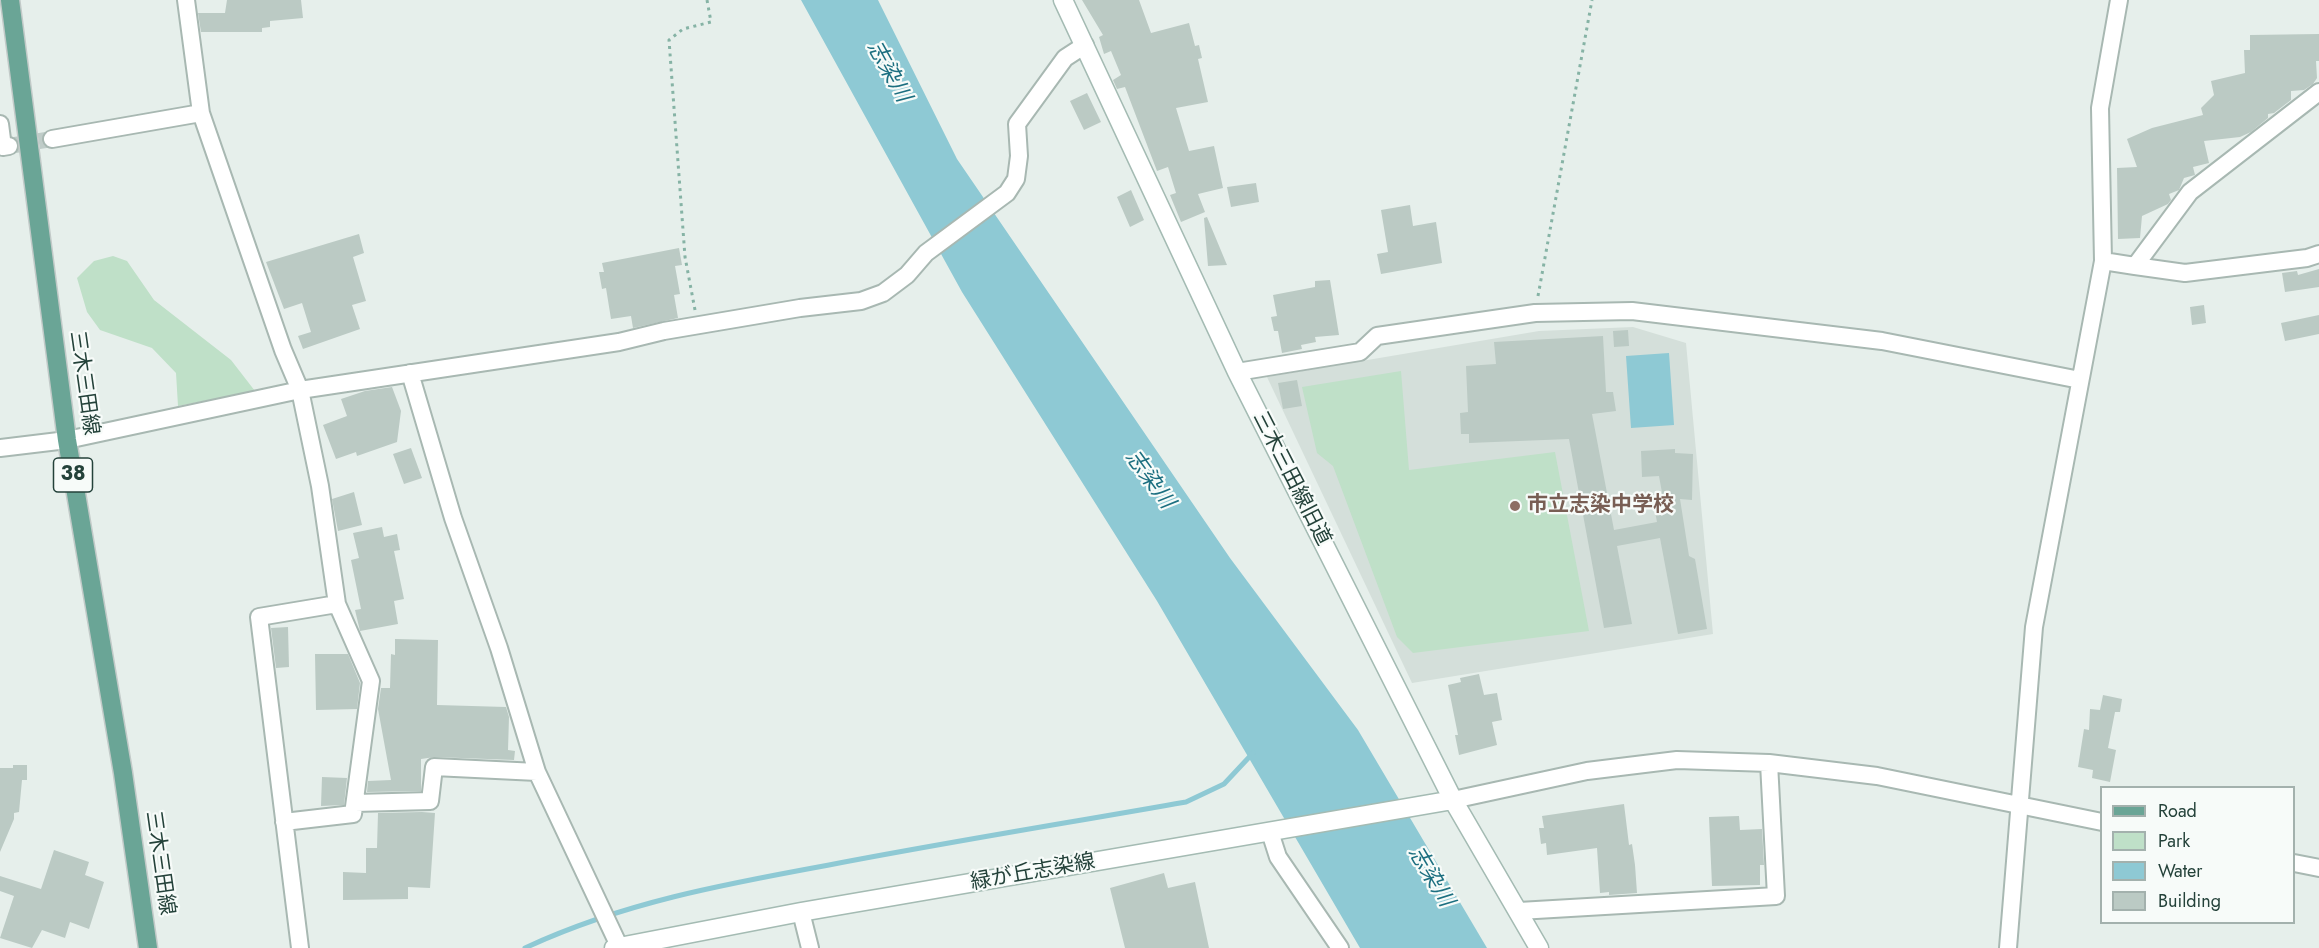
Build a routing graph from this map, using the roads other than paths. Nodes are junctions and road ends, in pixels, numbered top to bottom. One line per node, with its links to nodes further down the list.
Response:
1 (10, 0): 18 (main road, 三木三田線 / 38)
2 (186, 0): 7 (street)
3 (1063, 0): 5 (street, 三木三田線旧道)
4 (2119, 0): 12 (street)
5 (1085, 45): 14 (street, 三木三田線旧道); 15 (street)
6 (2319, 92): 13 (street)
7 (201, 113): 9 (street); 17 (street)
8 (0, 124): 10 (street)
9 (52, 139)
10 (9, 146)
11 (2319, 254): 13 (street)
12 (2103, 261): 13 (street); 16 (street)
13 (2135, 266)
14 (1237, 372): 16 (street); 23 (street, 三木三田線旧道)
15 (410, 373): 17 (street); 22 (street)
16 (2080, 380): 25 (street)
17 (300, 390): 18 (street); 20 (street)
18 (67, 440): 19 (street); 34 (main road, 三木三田線 / 38)
19 (0, 448)
20 (337, 604): 24 (street); 26 (street)
21 (1769, 763): 23 (street); 25 (street); 31 (street)
22 (537, 772): 24 (street); 33 (street)
23 (1453, 800): 28 (street, 緑が丘志染線); 31 (street, 三木三田線旧道)
24 (355, 803): 26 (street)
25 (2020, 805): 27 (street); 39 (street)
26 (284, 822): 35 (street)
27 (2100, 822)
28 (1270, 832): 32 (street, 緑が丘志染線); 37 (street)
29 (2295, 863): 30 (street)
30 (2319, 868)
31 (1519, 911): 38 (street, 三木三田線旧道)
32 (801, 912): 33 (street, 緑が丘志染線); 36 (street)
33 (618, 947)
34 (148, 948)
35 (300, 948)
36 (810, 948)
37 (1340, 948)
38 (1539, 948)
39 (2008, 948)

